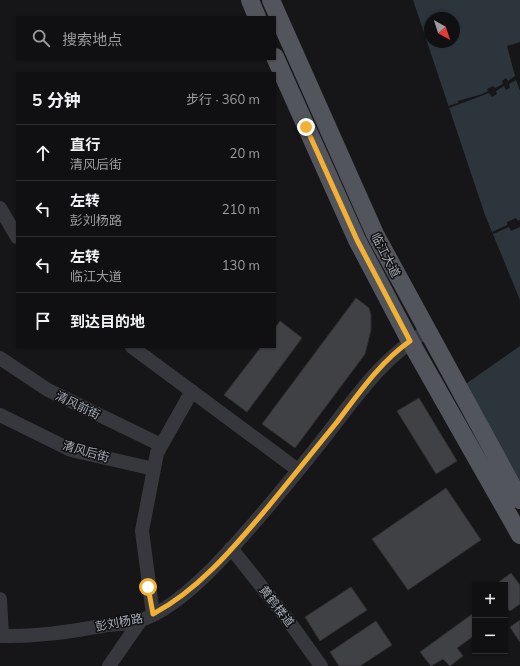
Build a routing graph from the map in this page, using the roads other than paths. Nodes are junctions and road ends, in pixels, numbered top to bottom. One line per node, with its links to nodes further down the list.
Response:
1 (250, 0): 3 (main road)
2 (271, 0): 7 (main road, 临江大道)
3 (257, 16)
4 (276, 59): 8 (main road, 临江大道)
5 (0, 208): 6 (street)
6 (16, 235)
7 (427, 331): 8 (street, 彭刘杨路); 16 (main road, 临江大道)
8 (410, 341): 15 (street, 彭刘杨路); 17 (main road, 临江大道)
9 (133, 348): 11 (street)
10 (0, 358): 13 (street, 清风前街)
11 (192, 391): 13 (street); 15 (street)
12 (0, 415): 14 (street, 清风后街)
13 (161, 446): 14 (street)
14 (154, 469): 20 (street)
15 (298, 470): 18 (street, 彭刘杨路)
16 (520, 500)
17 (520, 535)
18 (231, 548): 20 (street, 彭刘杨路); 23 (street, 黄鹤楼道)
19 (0, 598): 21 (street)
20 (147, 617): 21 (street, 彭刘杨路); 22 (street)
21 (1, 636)
22 (113, 664)
23 (321, 666)

